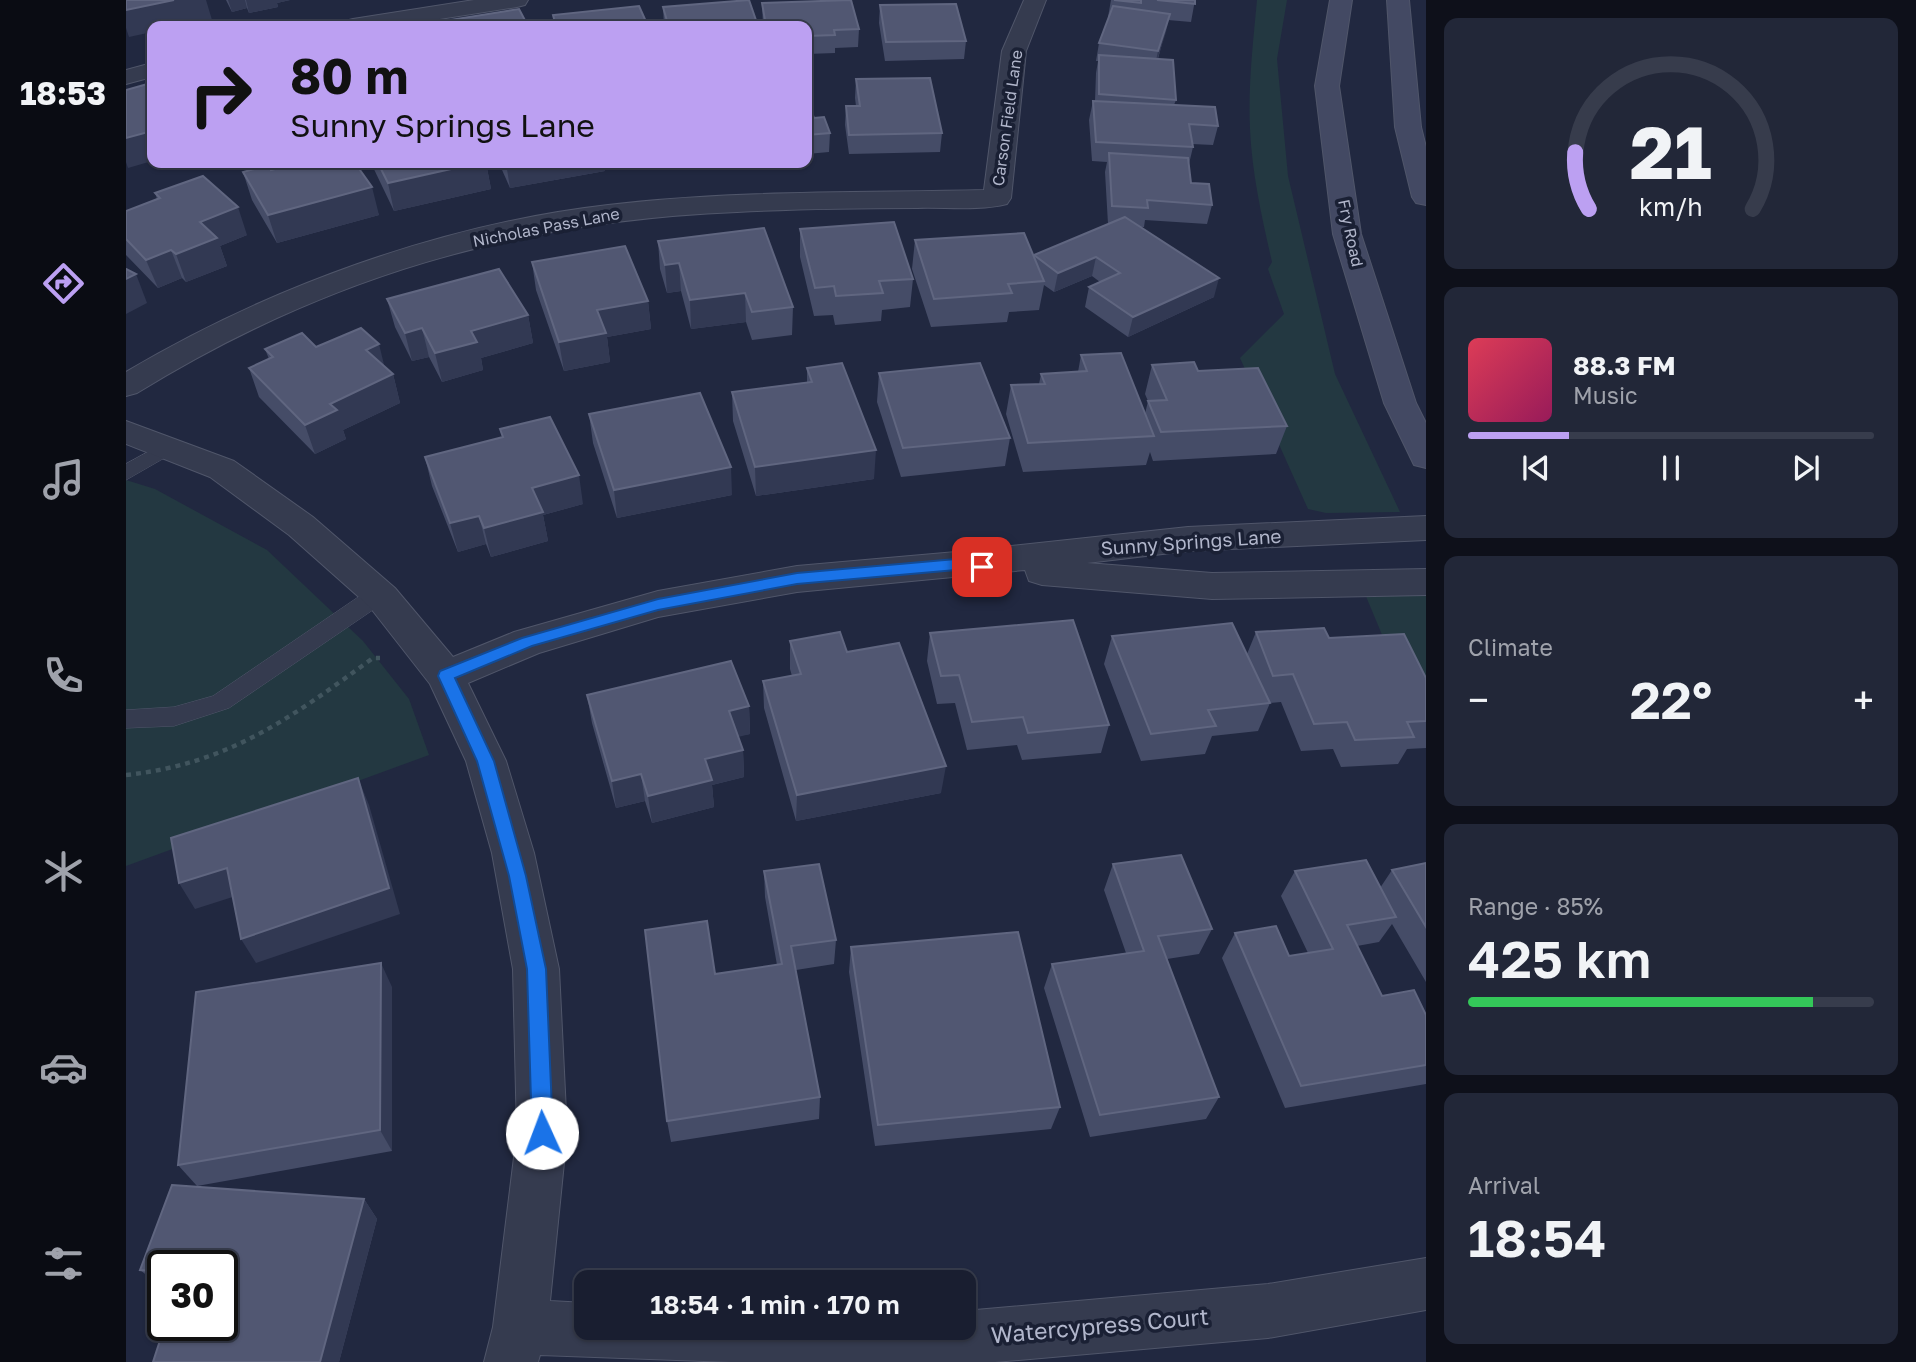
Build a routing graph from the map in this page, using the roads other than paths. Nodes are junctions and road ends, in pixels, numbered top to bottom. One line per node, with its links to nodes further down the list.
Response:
1 (517, 0): 5 (street)
2 (1035, 0): 9 (street, Carson Field Lane)
3 (1340, 0): 13 (main road, Fry Road)
4 (1398, 0): 8 (main road)
5 (385, 21)
6 (147, 71): 7 (street)
7 (126, 77)
8 (1426, 197)
9 (996, 198): 10 (street, Nicholas Pass Lane)
10 (126, 386)
11 (126, 432): 12 (street)
12 (166, 447): 14 (lane); 18 (street)
13 (1426, 457)
14 (126, 473)
15 (1426, 528): 16 (street, Sunny Springs Lane)
16 (956, 565): 17 (street, Sunny Springs Lane); 19 (street, Sunny Springs Lane)
17 (1426, 582)
18 (378, 595): 19 (street); 20 (lane)
19 (446, 676): 22 (street)
20 (126, 719)
21 (1426, 1284): 22 (street, Watercypress Court)
22 (516, 1345)

